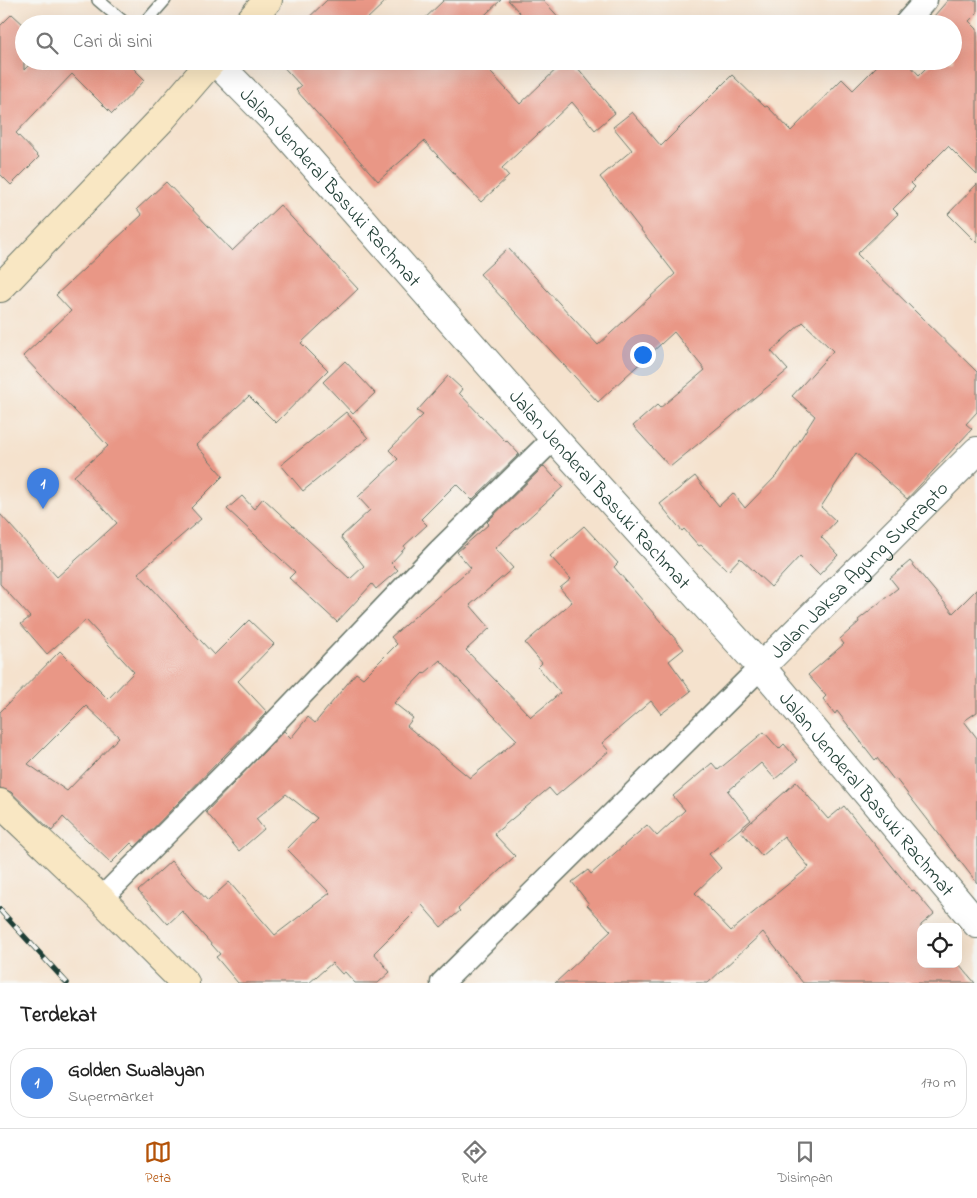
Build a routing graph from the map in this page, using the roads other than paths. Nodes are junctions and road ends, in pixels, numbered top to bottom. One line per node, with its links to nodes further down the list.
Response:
1 (98, 0): 5 (lane)
2 (165, 0): 6 (lane)
3 (268, 0): 7 (main road)
4 (926, 0): 8 (street)
5 (116, 15)
6 (152, 15)
7 (255, 15)
8 (913, 15)
9 (206, 70): 11 (main road)
10 (223, 70): 12 (street, Jalan Jenderal Basuki Rachmat)
11 (0, 288)
12 (554, 438): 14 (street, Jalan Jenderal Basuki Rachmat); 16 (street)
13 (977, 451): 14 (street, Jalan Jaksa Agung Suprapto)
14 (761, 667): 17 (street, Jalan Jenderal Basuki Rachmat); 19 (street)
15 (0, 803): 16 (main road)
16 (101, 899): 18 (main road)
17 (977, 924)
18 (185, 983)
19 (442, 983)

